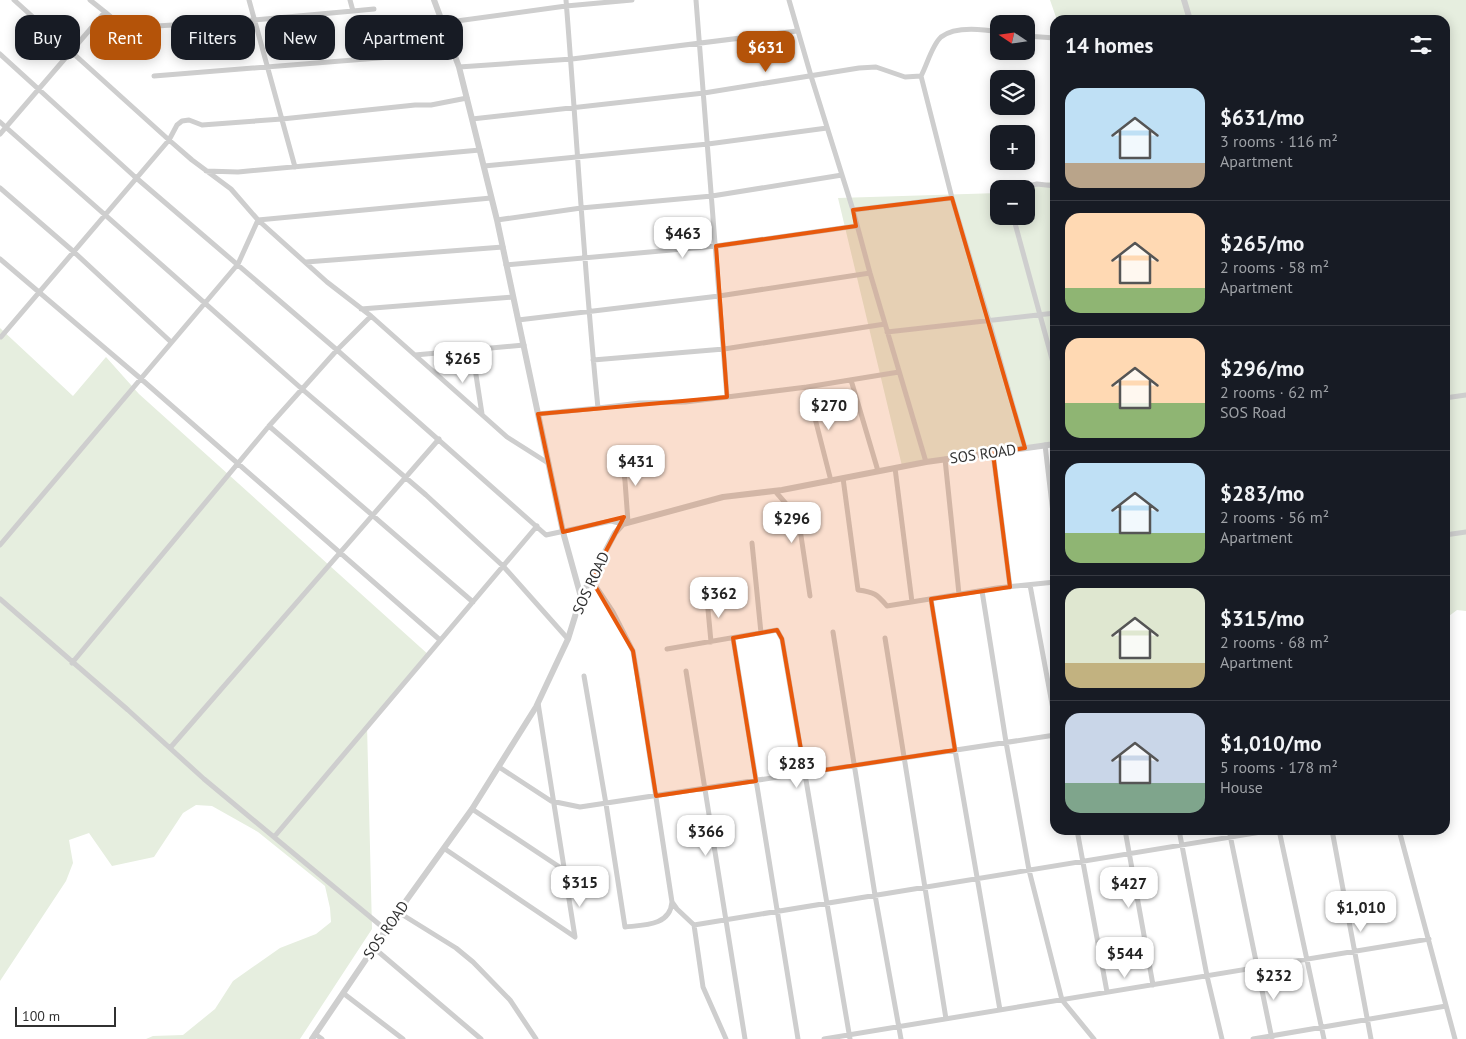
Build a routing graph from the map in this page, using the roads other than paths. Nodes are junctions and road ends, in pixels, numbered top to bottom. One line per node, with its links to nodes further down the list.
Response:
1 (14, 0): 15 (street)
2 (90, 0): 14 (street)
3 (249, 0): 16 (street)
4 (350, 0): 13 (street)
5 (434, 0): 17 (street)
6 (566, 0): 11 (street)
7 (632, 0): 11 (street)
8 (696, 0): 28 (street)
9 (789, 0): 24 (street)
10 (1184, 0): 18 (street)
11 (566, 6): 20 (street); 31 (street)
12 (374, 8): 13 (street)
13 (353, 11): 19 (street)
14 (105, 12): 22 (street); 27 (street)
15 (31, 15)
16 (253, 15)
17 (439, 15)
18 (1188, 15)
19 (255, 20)
20 (463, 20)
21 (255, 24): 35 (street)
22 (171, 25)
23 (990, 30): 39 (street)
24 (798, 31): 28 (street); 38 (street)
25 (1035, 37): 26 (street)
26 (1050, 38)
27 (80, 41)
28 (700, 44): 31 (street); 41 (street)
29 (0, 54): 40 (street)
30 (80, 59): 50 (street)
31 (572, 59): 36 (street); 43 (street)
32 (63, 60): 40 (street)
33 (354, 60): 35 (street)
34 (456, 60): 36 (street)
35 (267, 67): 37 (street); 44 (street)
36 (459, 67): 42 (street)
37 (154, 76)
38 (811, 76): 39 (street); 41 (street); 48 (street)
39 (921, 76): 64 (street)
40 (39, 88): 47 (street); 58 (street)
41 (704, 94): 43 (street); 51 (street)
42 (467, 98): 44 (street); 45 (street)
43 (573, 108): 45 (street); 53 (street)
44 (282, 119): 50 (street); 55 (street)
45 (472, 119): 52 (street)
46 (0, 122): 47 (street)
47 (6, 127): 49 (street); 67 (street)
48 (827, 128): 51 (street); 57 (street)
49 (0, 134)
50 (169, 140): 56 (street); 58 (street)
51 (708, 144): 53 (street); 62 (street)
52 (480, 150): 54 (street); 55 (street)
53 (578, 158): 54 (street); 65 (street)
54 (484, 166): 63 (street)
55 (295, 167): 56 (street)
56 (206, 171): 68 (street)
57 (842, 175): 62 (street); 66 (street)
58 (136, 178): 67 (street); 78 (street)
59 (1035, 184): 60 (street)
60 (1050, 186)
61 (0, 188): 74 (street)
62 (712, 196): 65 (street); 72 (street)
63 (491, 198): 68 (street); 69 (street)
64 (952, 198): 66 (street); 91 (street)
65 (581, 208): 69 (street); 75 (street)
66 (853, 210): 71 (street)
67 (105, 215): 74 (street); 84 (street)
68 (258, 220): 77 (street); 78 (street)
69 (497, 220): 73 (street)
70 (1015, 225): 88 (street)
71 (856, 226): 72 (street); 80 (street)
72 (716, 246): 75 (street); 82 (street)
73 (502, 247): 77 (street); 79 (street)
74 (74, 252): 81 (street); 95 (street)
75 (584, 258): 79 (street); 86 (street)
76 (0, 259): 81 (street)
77 (306, 262): 85 (street)
78 (238, 264): 84 (street); 99 (street)
79 (506, 265): 83 (street)
80 (870, 273): 82 (street); 92 (street)
81 (39, 292): 94 (street); 104 (street)
82 (719, 296): 86 (street); 98 (street)
83 (513, 297): 85 (street); 90 (street)
84 (204, 303): 95 (street); 107 (street)
85 (361, 309): 89 (street)
86 (589, 312): 90 (street); 102 (street)
87 (1050, 314): 88 (street)
88 (1039, 315): 91 (street); 100 (street)
89 (371, 316): 99 (street); 101 (street)
90 (518, 320): 96 (street)
91 (990, 321): 93 (street); 118 (street)
92 (885, 324): 93 (street); 98 (street)
93 (887, 332): 103 (street)
94 (1, 337)
95 (171, 342): 104 (street)
96 (524, 345): 97 (street); 113 (street)
97 (472, 349): 101 (street); 112 (street)
98 (724, 349): 102 (street); 109 (street)
99 (337, 350): 107 (street); 115 (street)
100 (1050, 353)
101 (414, 354): 112 (street)
102 (593, 360): 111 (street)
103 (899, 372): 105 (street); 122 (street)
104 (140, 378): 124 (street); 139 (street)
105 (851, 380): 106 (street); 126 (street)
106 (807, 387): 109 (street); 129 (street)
107 (302, 389): 114 (street); 127 (street)
108 (1466, 395): 110 (street)
109 (727, 397): 111 (street)
110 (1450, 397)
111 (598, 408): 113 (street)
112 (482, 414): 123 (street)
113 (538, 414): 123 (street)
114 (269, 426): 124 (street); 132 (street)
115 (439, 439): 127 (street); 134 (street)
116 (1050, 444): 117 (street, SOS ROAD)
117 (1045, 445): 118 (street, SOS ROAD); 130 (street)
118 (1026, 448): 120 (street, SOS ROAD)
119 (626, 450): 133 (street)
120 (993, 453): 121 (street, SOS ROAD); 145 (street)
121 (945, 459): 122 (street, SOS ROAD); 147 (street)
122 (926, 462): 125 (street, SOS ROAD)
123 (548, 463): 135 (street)
124 (238, 464): 140 (street); 163 (street)
125 (895, 468): 126 (street, SOS ROAD); 154 (street)
126 (878, 471): 128 (street, SOS ROAD)
127 (406, 478): 132 (street); 141 (street)
128 (842, 478): 129 (street, SOS ROAD); 154 (street)
129 (831, 481): 131 (street, SOS ROAD)
130 (1050, 488)
131 (775, 491): 133 (street, SOS ROAD); 148 (street)
132 (373, 515): 140 (street); 153 (street)
133 (626, 523): 135 (street); 142 (street, SOS ROAD)
134 (537, 526): 135 (street); 141 (street)
135 (563, 532): 149 (street)
136 (1466, 532): 137 (street)
137 (1450, 534)
138 (752, 543): 156 (street)
139 (0, 545)
140 (340, 553): 160 (street); 170 (street)
141 (504, 566): 153 (street); 159 (street)
142 (591, 579): 149 (street, SOS ROAD); 177 (street)
143 (1050, 583): 144 (street)
144 (1030, 585): 145 (street); 166 (street)
145 (1010, 587): 146 (street)
146 (982, 591): 147 (street); 169 (street)
147 (959, 594): 152 (street)
148 (810, 596)
149 (581, 597): 159 (street, SOS ROAD)
150 (0, 599): 163 (street)
151 (707, 599): 161 (street)
152 (931, 599): 154 (street); 171 (street)
153 (473, 602): 160 (street)
154 (912, 602)
155 (833, 632): 172 (street)
156 (761, 633): 157 (street); 174 (street)
157 (733, 638): 161 (street); 175 (street)
158 (885, 638): 217 (street)
159 (568, 639): 167 (street, SOS ROAD)
160 (440, 640): 188 (street)
161 (711, 642): 162 (street)
162 (667, 650)
163 (72, 662): 170 (street)
164 (686, 671): 176 (street)
165 (584, 676): 179 (street)
166 (1050, 693)
167 (538, 703): 173 (street, SOS ROAD); 178 (street)
168 (1050, 735): 169 (street)
169 (1006, 742): 171 (street); 195 (street)
170 (170, 748): 188 (street)
171 (955, 750): 172 (street); 196 (street)
172 (855, 765): 174 (street); 197 (street)
173 (499, 768): 178 (street); 180 (street, SOS ROAD)
174 (804, 773): 175 (street); 199 (street)
175 (756, 781): 176 (street); 200 (street)
176 (705, 789): 177 (street); 202 (street)
177 (656, 796): 179 (street); 198 (street)
178 (554, 802): 179 (street); 194 (street)
179 (606, 804): 198 (street)
180 (472, 809): 191 (street, SOS ROAD); 194 (street)
181 (1078, 835): 193 (street)
182 (1127, 835): 192 (street)
183 (1179, 835): 190 (street)
184 (1243, 835): 189 (street)
185 (1281, 835): 208 (street)
186 (1333, 835): 207 (street)
187 (1400, 835): 205 (street)
188 (274, 837): 204 (street)
189 (1230, 837): 190 (street); 209 (street)
190 (1182, 845): 192 (street); 210 (street)
191 (444, 849): 194 (street); 201 (street, SOS ROAD)
192 (1130, 854): 193 (street); 211 (street)
193 (1083, 861): 195 (street); 212 (street)
194 (564, 870)
195 (1029, 870): 196 (street); 214 (street)
196 (977, 879): 197 (street); 216 (street)
197 (875, 895): 199 (street); 219 (street)
198 (672, 902): 203 (street)
199 (827, 903): 200 (street); 222 (street)
200 (777, 911): 202 (street); 230 (street)
201 (398, 912): 204 (street, SOS ROAD); 227 (street)
202 (726, 920): 203 (street); 229 (street)
203 (694, 925): 228 (street)
204 (386, 930): 206 (street, SOS ROAD)
205 (1429, 939): 207 (street); 215 (street)
206 (374, 948): 213 (street, SOS ROAD); 224 (street)
207 (1354, 951): 208 (street); 218 (street)
208 (1307, 959): 209 (street); 220 (street)
209 (1257, 967): 210 (street); 223 (street)
210 (1207, 976): 211 (street); 234 (street)
211 (1153, 985): 212 (street)
212 (1107, 992): 214 (street)
213 (343, 993): 221 (street, SOS ROAD); 226 (street)
214 (1062, 1000): 216 (street); 233 (street)
215 (1446, 1006): 218 (street); 238 (street)
216 (1000, 1010): 217 (street)
217 (946, 1019): 219 (street)
218 (1367, 1019): 220 (street); 237 (street)
219 (899, 1027): 222 (street); 232 (street)
220 (1322, 1027): 223 (street); 236 (street)
221 (313, 1036): 225 (street)
222 (849, 1037): 231 (street)
223 (1271, 1037): 235 (street)
224 (477, 1038)
225 (322, 1039)
226 (403, 1039)
227 (536, 1039)
228 (726, 1039)
229 (745, 1039)
230 (798, 1039)
231 (824, 1039)
232 (900, 1039)
233 (1094, 1039)
234 (1222, 1039)
235 (1253, 1039)
236 (1324, 1039)
237 (1371, 1039)
238 (1455, 1039)

